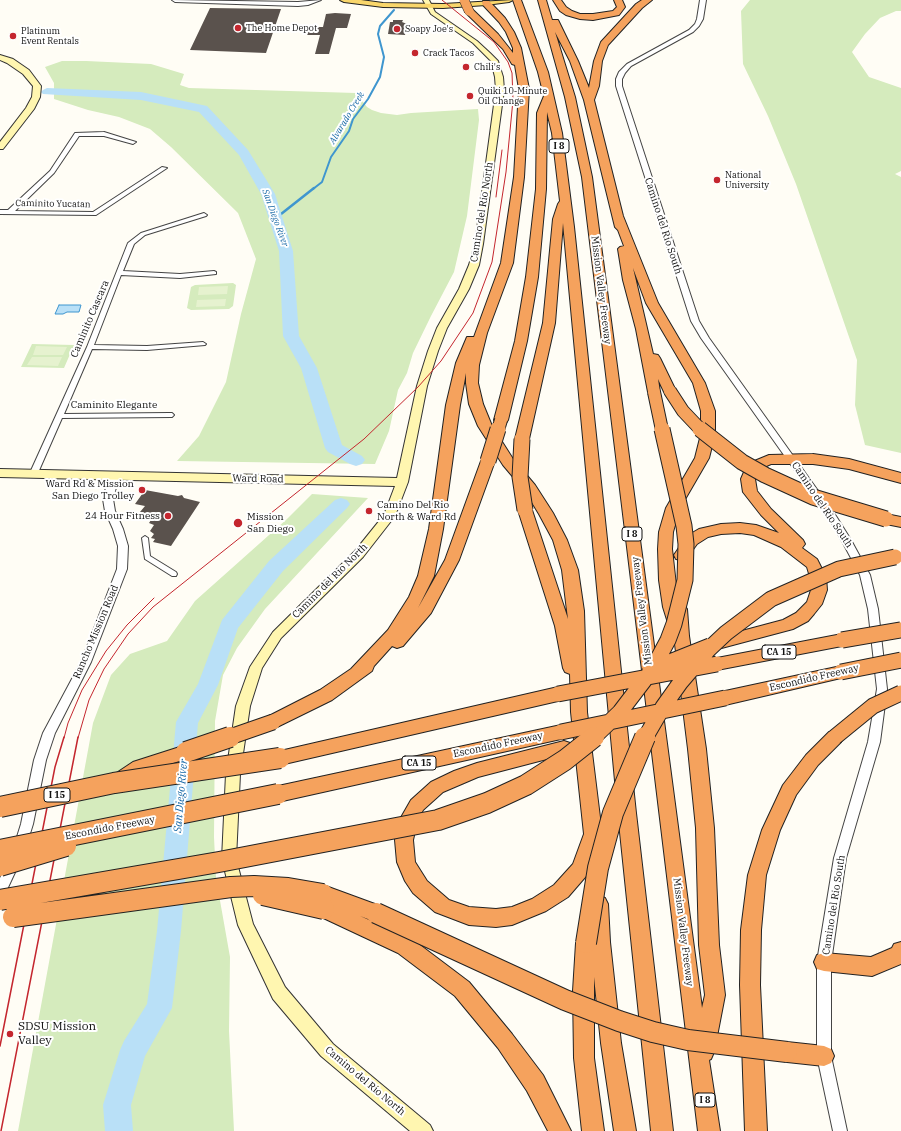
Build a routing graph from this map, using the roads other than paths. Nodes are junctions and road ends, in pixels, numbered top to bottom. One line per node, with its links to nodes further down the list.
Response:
1 (175, 0): 13 (street)
2 (310, 0): 13 (street)
3 (318, 0): 13 (street)
4 (344, 0): 14 (main road)
5 (378, 0): 14 (main road)
6 (461, 0): 14 (main road)
7 (464, 0): 19 (highway, bridge)
8 (509, 0): 17 (main road)
9 (618, 0): 12 (highway)
10 (648, 0): 16 (highway)
11 (703, 0): 38 (street, Camino del Rio South)
12 (550, 1): 21 (highway); 71 (highway, Mission Valley Freeway / I 8)
13 (251, 2)
14 (427, 2): 17 (main road); 43 (main road, Camino del Rio North)
15 (518, 3): 20 (highway, I 8)
16 (639, 3): 21 (highway)
17 (486, 4): 19 (highway)
18 (0, 57): 23 (main road)
19 (521, 72): 30 (highway)
20 (549, 95): 25 (highway, I 8); 53 (highway, bridge)
21 (589, 100): 29 (highway)
22 (134, 142): 27 (street)
23 (0, 147)
24 (164, 168): 27 (street, Caminito Yucatan)
25 (565, 198): 56 (highway, bridge); 76 (highway, I 8)
26 (0, 212): 27 (street, Caminito Yucatan)
27 (10, 212)
28 (204, 215): 31 (street, Caminito Cascara)
29 (619, 218): 35 (highway); 51 (highway)
30 (507, 254): 53 (highway); 56 (highway)
31 (120, 273): 32 (street); 34 (street, Caminito Cascara)
32 (214, 273)
33 (203, 344): 34 (street)
34 (90, 347): 37 (street, Caminito Cascara)
35 (662, 392): 44 (highway, bridge); 65 (highway, bridge)
36 (170, 415): 37 (street, Caminito Elegante)
37 (59, 416): 40 (street, Caminito Cascara)
38 (791, 459): 42 (highway); 47 (highway); 50 (street, Camino del Rio South)
39 (0, 473): 40 (main road)
40 (33, 474): 41 (main road)
41 (114, 476): 43 (main road, Ward Road); 64 (street, Rancho Mission Road)
42 (901, 478)
43 (402, 482): 72 (main road, Camino del Rio North)
44 (901, 522)
45 (145, 538): 48 (street)
46 (898, 557): 74 (highway, bridge)
47 (812, 563): 51 (highway); 54 (highway, bridge)
48 (174, 574)
49 (901, 630): 50 (highway, CA 15, bridge)
50 (876, 634): 54 (highway, CA 15, bridge); 69 (street, Camino del Rio South)
51 (681, 636): 71 (highway)
52 (901, 660): 57 (highway, Escondido Freeway, bridge)
53 (357, 673): 58 (highway, bridge)
54 (618, 683): 58 (highway, CA 15, bridge)
55 (901, 694): 78 (highway, bridge)
56 (580, 712): 61 (highway)
57 (562, 740): 60 (highway, Escondido Freeway / CA 15, bridge); 61 (highway)
58 (114, 783): 59 (highway, I 15, bridge)
59 (0, 807)
60 (146, 821): 62 (highway, Escondido Freeway / CA 15, bridge); 63 (highway, bridge)
61 (592, 836): 75 (highway)
62 (0, 850)
63 (0, 866)
64 (0, 892)
65 (0, 900)
66 (323, 901): 67 (highway, bridge); 70 (highway, bridge); 73 (highway)
67 (0, 919)
68 (901, 951): 69 (highway)
69 (824, 962): 70 (street, Camino del Rio South)
70 (824, 1056): 79 (street, Camino del Rio South)
71 (700, 1069): 77 (highway, Mission Valley Freeway / I 8)
72 (424, 1131)
73 (560, 1131)
74 (593, 1131)
75 (625, 1131)
76 (662, 1131)
77 (710, 1131)
78 (756, 1131)
79 (840, 1131)

